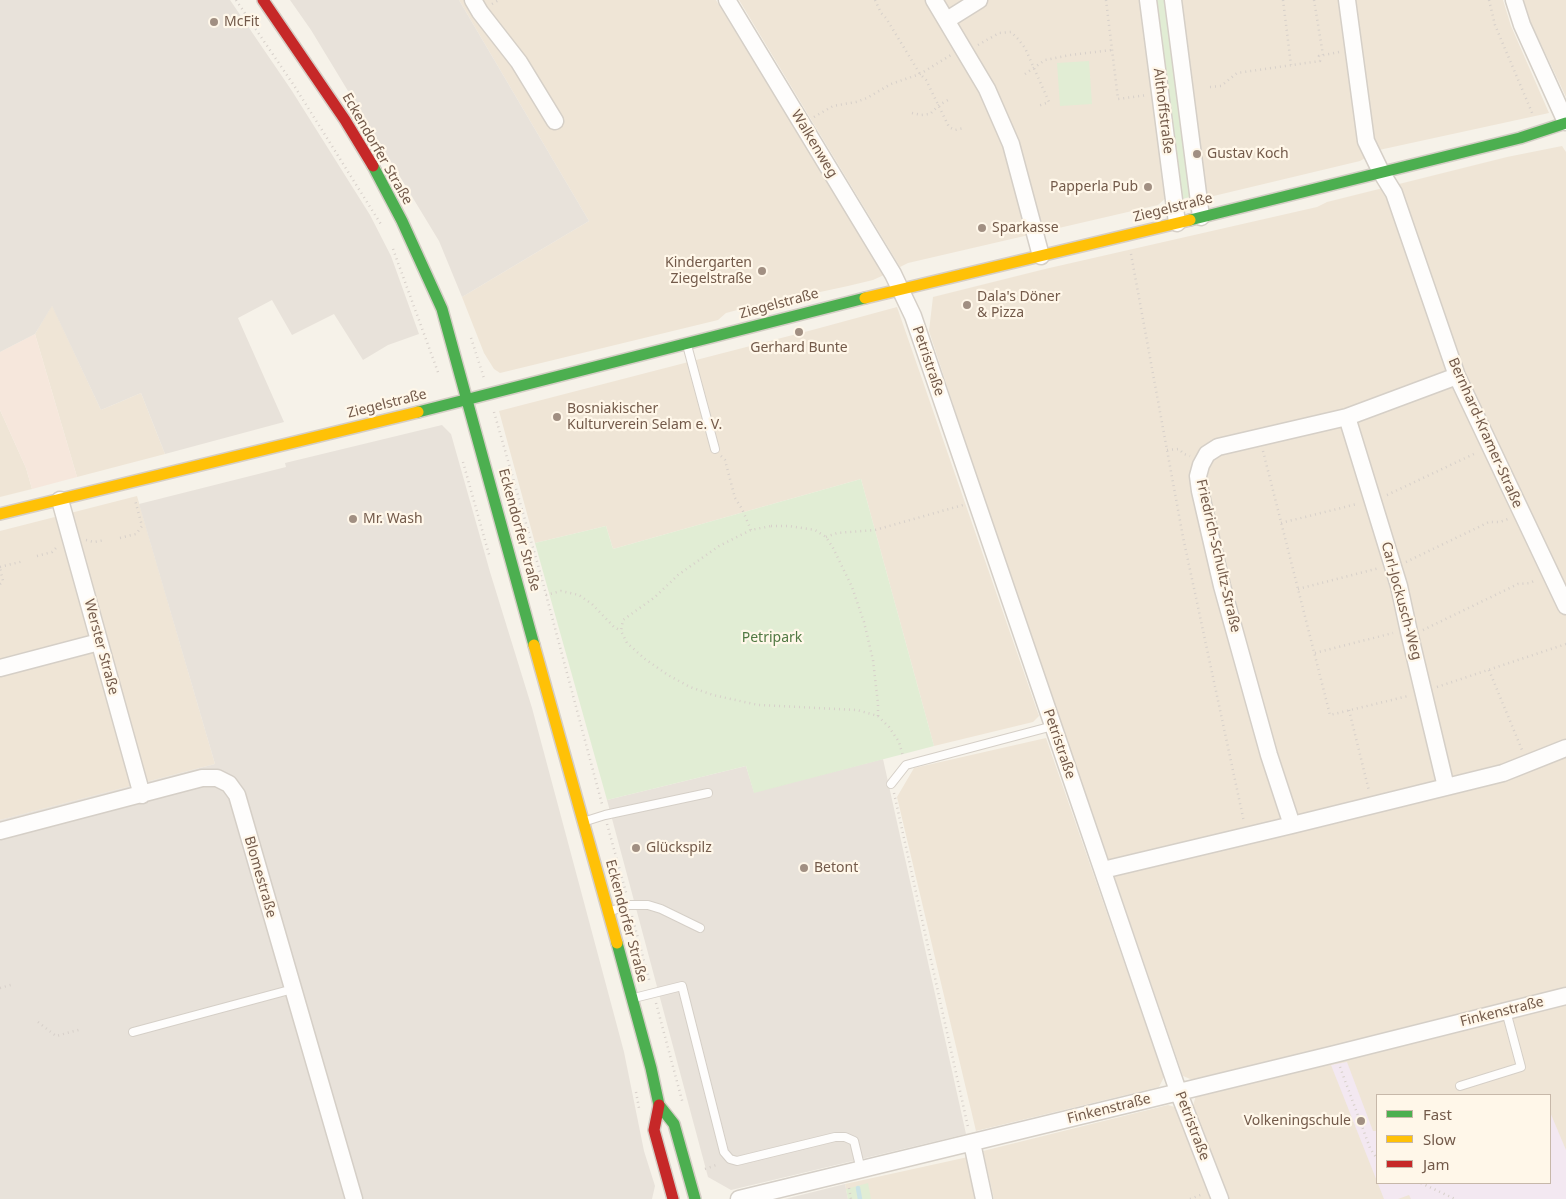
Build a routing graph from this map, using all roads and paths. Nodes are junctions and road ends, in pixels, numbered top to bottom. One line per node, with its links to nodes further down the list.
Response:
1 (236, 0): 39 (path)
2 (263, 0): 48 (street, Eckendorfer Straße)
3 (473, 0): 31 (street)
4 (726, 0): 33 (street, Walkenweg)
5 (874, 0): 23 (path)
6 (934, 0): 16 (street)
7 (979, 0): 16 (street)
8 (1106, 0): 18 (path)
9 (1148, 0): 26 (street, Althoffstraße)
10 (1172, 0): 37 (street, Althoffstraße)
11 (1283, 0): 21 (path)
12 (1314, 0): 20 (path)
13 (1347, 0): 19 (street, Bernhard-Kramer-Straße)
14 (1489, 0): 35 (path)
15 (1514, 0): 32 (street)
16 (946, 20): 17 (street)
17 (964, 50): 22 (path); 23 (path); 42 (street)
18 (1112, 50): 22 (path); 26 (path)
19 (1354, 50): 20 (path); 36 (street, Bernhard-Kramer-Straße)
20 (1323, 55): 21 (path)
21 (1291, 65): 25 (path)
22 (1034, 67): 24 (path); 29 (path)
23 (920, 74): 28 (path); 33 (path)
24 (1025, 74)
25 (1210, 87)
26 (1160, 93): 38 (street, Althoffstraße)
27 (950, 99): 28 (path)
28 (939, 105): 30 (path); 34 (path)
29 (1038, 106)
30 (912, 114)
31 (555, 121)
32 (1566, 122): 35 (street, Ziegelstraße)
33 (802, 124): 43 (street, Walkenweg)
34 (964, 128)
35 (1540, 132): 36 (street, Ziegelstraße)
36 (1382, 172): 37 (street, Ziegelstraße); 45 (street, Bernhard-Kramer-Straße)
37 (1200, 217): 38 (street, Ziegelstraße)
38 (1177, 223): 40 (street, Ziegelstraße)
39 (382, 226)
40 (1128, 235): 42 (street, Ziegelstraße); 53 (path)
41 (391, 244): 46 (path)
42 (1041, 256): 43 (street, Ziegelstraße)
43 (899, 289): 44 (street, Ziegelstraße); 58 (street, Petristraße)
44 (687, 344): 47 (street, Ziegelstraße); 52 (lane)
45 (1457, 376): 49 (street, Friedrich-Schultz-Straße); 51 (street, Bernhard-Kramer-Straße)
46 (441, 381)
47 (489, 394): 48 (street, Ziegelstraße); 71 (path)
48 (468, 400): 55 (street, Ziegelstraße); 93 (street, Eckendorfer Straße)
49 (1347, 417): 50 (street, Friedrich-Schultz-Straße); 57 (street, Carl-Jockusch-Weg)
50 (1259, 438): 54 (street, Friedrich-Schultz-Straße); 61 (path)
51 (1490, 446): 57 (path); 59 (street, Bernhard-Kramer-Straße)
52 (715, 450): 62 (path)
53 (1166, 450): 54 (path); 96 (path)
54 (1203, 460): 94 (street, Friedrich-Schultz-Straße)
55 (130, 482): 56 (street, Ziegelstraße); 64 (path)
56 (60, 500): 60 (street, Ziegelstraße); 75 (street, Werster Straße)
57 (1373, 500): 61 (path); 67 (street, Carl-Jockusch-Weg)
58 (976, 501): 63 (path); 83 (street, Petristraße)
59 (1522, 513): 67 (path); 68 (street, Bernhard-Kramer-Straße)
60 (0, 514)
61 (1281, 522): 70 (path)
62 (752, 530): 63 (path); 73 (path)
63 (826, 537): 82 (path)
64 (120, 538)
65 (24, 561): 66 (path)
66 (0, 567): 69 (path)
67 (1393, 567): 70 (path); 74 (street, Carl-Jockusch-Weg)
68 (1551, 574): 72 (street, Bernhard-Kramer-Straße); 74 (path)
69 (0, 584)
70 (1298, 589): 77 (path)
71 (546, 594): 73 (path); 92 (path)
72 (1566, 606)
73 (621, 631): 82 (path)
74 (1409, 632): 77 (path); 80 (street, Carl-Jockusch-Weg)
75 (99, 642): 78 (street); 90 (street, Werster Straße)
76 (1566, 644): 79 (path)
77 (1315, 653): 81 (path)
78 (0, 668)
79 (1489, 670): 80 (path); 85 (path)
80 (1424, 692): 81 (path); 88 (street, Carl-Jockusch-Weg)
81 (1350, 710): 91 (path)
82 (878, 716): 86 (path)
83 (1053, 726): 86 (lane); 97 (street, Petristraße)
84 (1566, 748): 85 (street)
85 (1527, 763): 88 (street)
86 (906, 765): 87 (lane)
87 (891, 784): 116 (path)
88 (1446, 787): 91 (street)
89 (708, 793): 92 (lane)
90 (142, 795): 95 (street, Blomestraße); 103 (street, Blomestraße)
91 (1372, 806): 94 (street)
92 (605, 815): 93 (lane); 98 (path)
93 (583, 822): 99 (street, Eckendorfer Straße)
94 (1292, 826): 96 (street)
95 (0, 831)
96 (1247, 836): 97 (street)
97 (1102, 870): 113 (street, Petristraße)
98 (630, 905): 99 (lane); 100 (lane); 104 (path)
99 (608, 912): 106 (street, Eckendorfer Straße)
100 (700, 928)
101 (14, 984): 102 (path)
102 (0, 988)
103 (293, 989): 110 (lane); 120 (street, Blomestraße)
104 (653, 993): 106 (lane); 115 (path); 118 (lane)
105 (1566, 996): 107 (street, Finkenstraße)
106 (632, 999): 114 (street, Eckendorfer Straße)
107 (1506, 1011): 111 (street, Finkenstraße); 112 (lane)
108 (38, 1022): 109 (path)
109 (82, 1029)
110 (133, 1032)
111 (1335, 1054): 113 (street, Finkenstraße); 117 (path)
112 (1460, 1086)
113 (1178, 1091): 116 (street, Finkenstraße); 125 (street, Petristraße)
114 (660, 1105): 121 (street, Eckendorfer Straße); 122 (street, Eckendorfer Straße)
115 (685, 1111)
116 (972, 1143): 118 (street, Finkenstraße); 124 (street)
117 (1376, 1157)
118 (861, 1170): 123 (street, Finkenstraße)
119 (1423, 1184): 126 (path)
120 (354, 1199)
121 (673, 1199)
122 (695, 1199)
123 (739, 1199)
124 (984, 1199)
125 (1220, 1199)
126 (1455, 1199)

